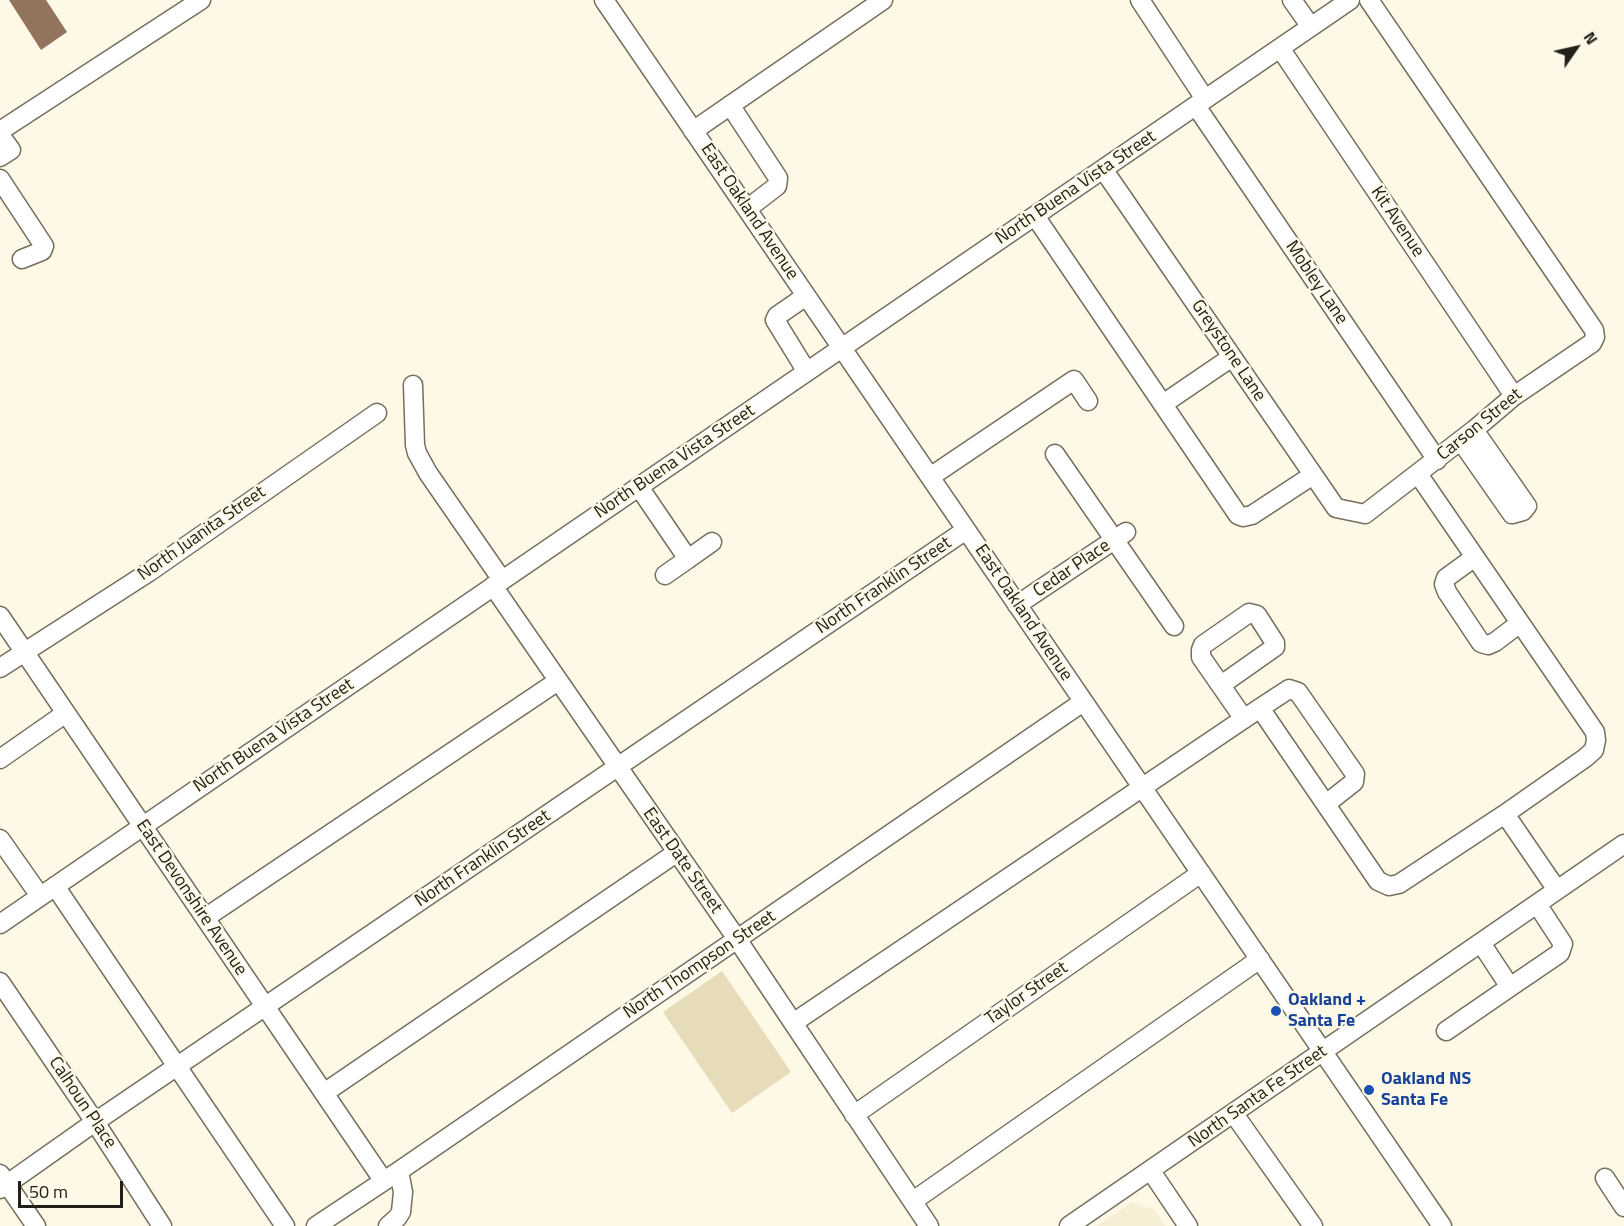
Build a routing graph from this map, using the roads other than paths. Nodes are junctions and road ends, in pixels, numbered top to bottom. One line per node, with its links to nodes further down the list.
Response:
1 (201, 0): 13 (street)
2 (604, 0): 12 (street, East Oakland Avenue)
3 (883, 0): 11 (street)
4 (1140, 0): 10 (street, Mobley Lane)
5 (1294, 0): 8 (street)
6 (1350, 0): 8 (street, North Buena Vista Street)
7 (1369, 0): 25 (street, Carson Street)
8 (1311, 27): 9 (street, North Buena Vista Street)
9 (1280, 48): 10 (street, North Buena Vista Street); 25 (street, Kit Avenue)
10 (1201, 103): 15 (street, North Buena Vista Street); 30 (street, Mobley Lane)
11 (730, 105): 12 (street); 17 (street)
12 (693, 131): 17 (street, East Oakland Avenue)
13 (0, 133): 14 (street)
14 (5, 153)
15 (1103, 169): 18 (street, North Buena Vista Street); 22 (street, Greystone Lane)
16 (3, 190): 19 (street)
17 (747, 209): 20 (street, East Oakland Avenue)
18 (1035, 216): 21 (street, North Buena Vista Street); 27 (street)
19 (22, 260)
20 (806, 296): 21 (street, East Oakland Avenue); 23 (street)
21 (842, 348): 23 (street, North Buena Vista Street); 33 (street, East Oakland Avenue)
22 (1232, 357): 27 (street); 32 (street, Greystone Lane)
23 (807, 372): 34 (street, North Buena Vista Street)
24 (413, 385): 42 (street, East Date Street)
25 (1514, 396): 30 (street, Carson Street)
26 (1088, 401): 33 (street)
27 (1163, 404): 32 (street)
28 (377, 413): 47 (street, North Juanita Street)
29 (1055, 454): 37 (street)
30 (1437, 460): 31 (street, Carson Street)
31 (1418, 474): 35 (street, Carson Street); 39 (street)
32 (1313, 475): 35 (street, Greystone Lane)
33 (930, 477): 36 (street, East Oakland Avenue)
34 (639, 487): 40 (street); 42 (street, North Buena Vista Street)
35 (1365, 514)
36 (966, 530): 43 (street, East Oakland Avenue); 56 (street, North Franklin Street)
37 (1121, 536): 43 (street, Cedar Place); 46 (street)
38 (712, 542): 40 (street)
39 (1475, 558): 45 (street); 45 (street)
40 (688, 559): 41 (street)
41 (665, 575)
42 (497, 583): 49 (street, East Date Street); 60 (street, North Buena Vista Street)
43 (1017, 605): 51 (street, East Oakland Avenue)
44 (0, 616): 47 (street, East Devonshire Avenue)
45 (1520, 623): 59 (street)
46 (1174, 626)
47 (24, 652): 48 (street, North Juanita Street); 53 (street, East Devonshire Avenue)
48 (0, 668)
49 (558, 681): 56 (street, East Date Street); 68 (street)
50 (1221, 685): 54 (street)
51 (1083, 702): 57 (street, East Oakland Avenue); 70 (street, North Thompson Street)
52 (1260, 708): 54 (street); 58 (street); 58 (street)
53 (66, 713): 55 (street); 60 (street, East Devonshire Avenue)
54 (1244, 719): 57 (street)
55 (0, 759)
56 (616, 768): 63 (street, East Date Street); 75 (street, North Franklin Street)
57 (1142, 788): 64 (street, East Oakland Avenue); 76 (street)
58 (1326, 804): 59 (street)
59 (1505, 814): 65 (street)
60 (142, 826): 66 (street, North Buena Vista Street); 68 (street, East Devonshire Avenue)
61 (0, 839): 66 (street)
62 (1624, 844): 65 (street, North Santa Fe Street)
63 (676, 853): 70 (street, East Date Street); 80 (street)
64 (1201, 873): 72 (street, East Oakland Avenue); 81 (street, Taylor Street)
65 (1557, 890): 67 (street, North Santa Fe Street)
66 (48, 891): 69 (street, North Buena Vista Street); 79 (street)
67 (1537, 904): 71 (street, North Santa Fe Street); 74 (street)
68 (204, 918): 75 (street, East Devonshire Avenue)
69 (0, 924)
70 (737, 939): 76 (street, East Date Street); 84 (street, North Thompson Street)
71 (1481, 943): 74 (street); 78 (street, North Santa Fe Street)
72 (1260, 959): 78 (street, East Oakland Avenue); 89 (street)
73 (0, 981): 83 (street, Calhoun Place)
74 (1510, 987): 77 (street)
75 (266, 1008): 79 (street, North Franklin Street); 80 (street, East Devonshire Avenue)
76 (793, 1023): 81 (street, East Date Street)
77 (1446, 1032)
78 (1323, 1052): 82 (street, North Santa Fe Street); 100 (street, East Oakland Avenue)
79 (178, 1067): 83 (street, North Franklin Street); 93 (street)
80 (324, 1094): 87 (street, East Devonshire Avenue)
81 (854, 1114): 89 (street, East Date Street)
82 (1234, 1114): 85 (street, North Santa Fe Street); 99 (street)
83 (95, 1122): 88 (street, North Franklin Street); 92 (street, Calhoun Place)
84 (399, 1171): 87 (street, North Thompson Street); 95 (street)
85 (1151, 1171): 97 (street, North Santa Fe Street); 98 (street)
86 (1605, 1178): 90 (street)
87 (383, 1180): 94 (street, North Thompson Street)
88 (2, 1182): 91 (street)
89 (913, 1202): 96 (street, East Date Street)
90 (1624, 1207)
91 (36, 1226)
92 (162, 1226)
93 (285, 1226)
94 (316, 1226)
95 (388, 1226)
96 (929, 1226)
97 (1069, 1226)
98 (1188, 1226)
99 (1313, 1226)
100 (1442, 1226)

